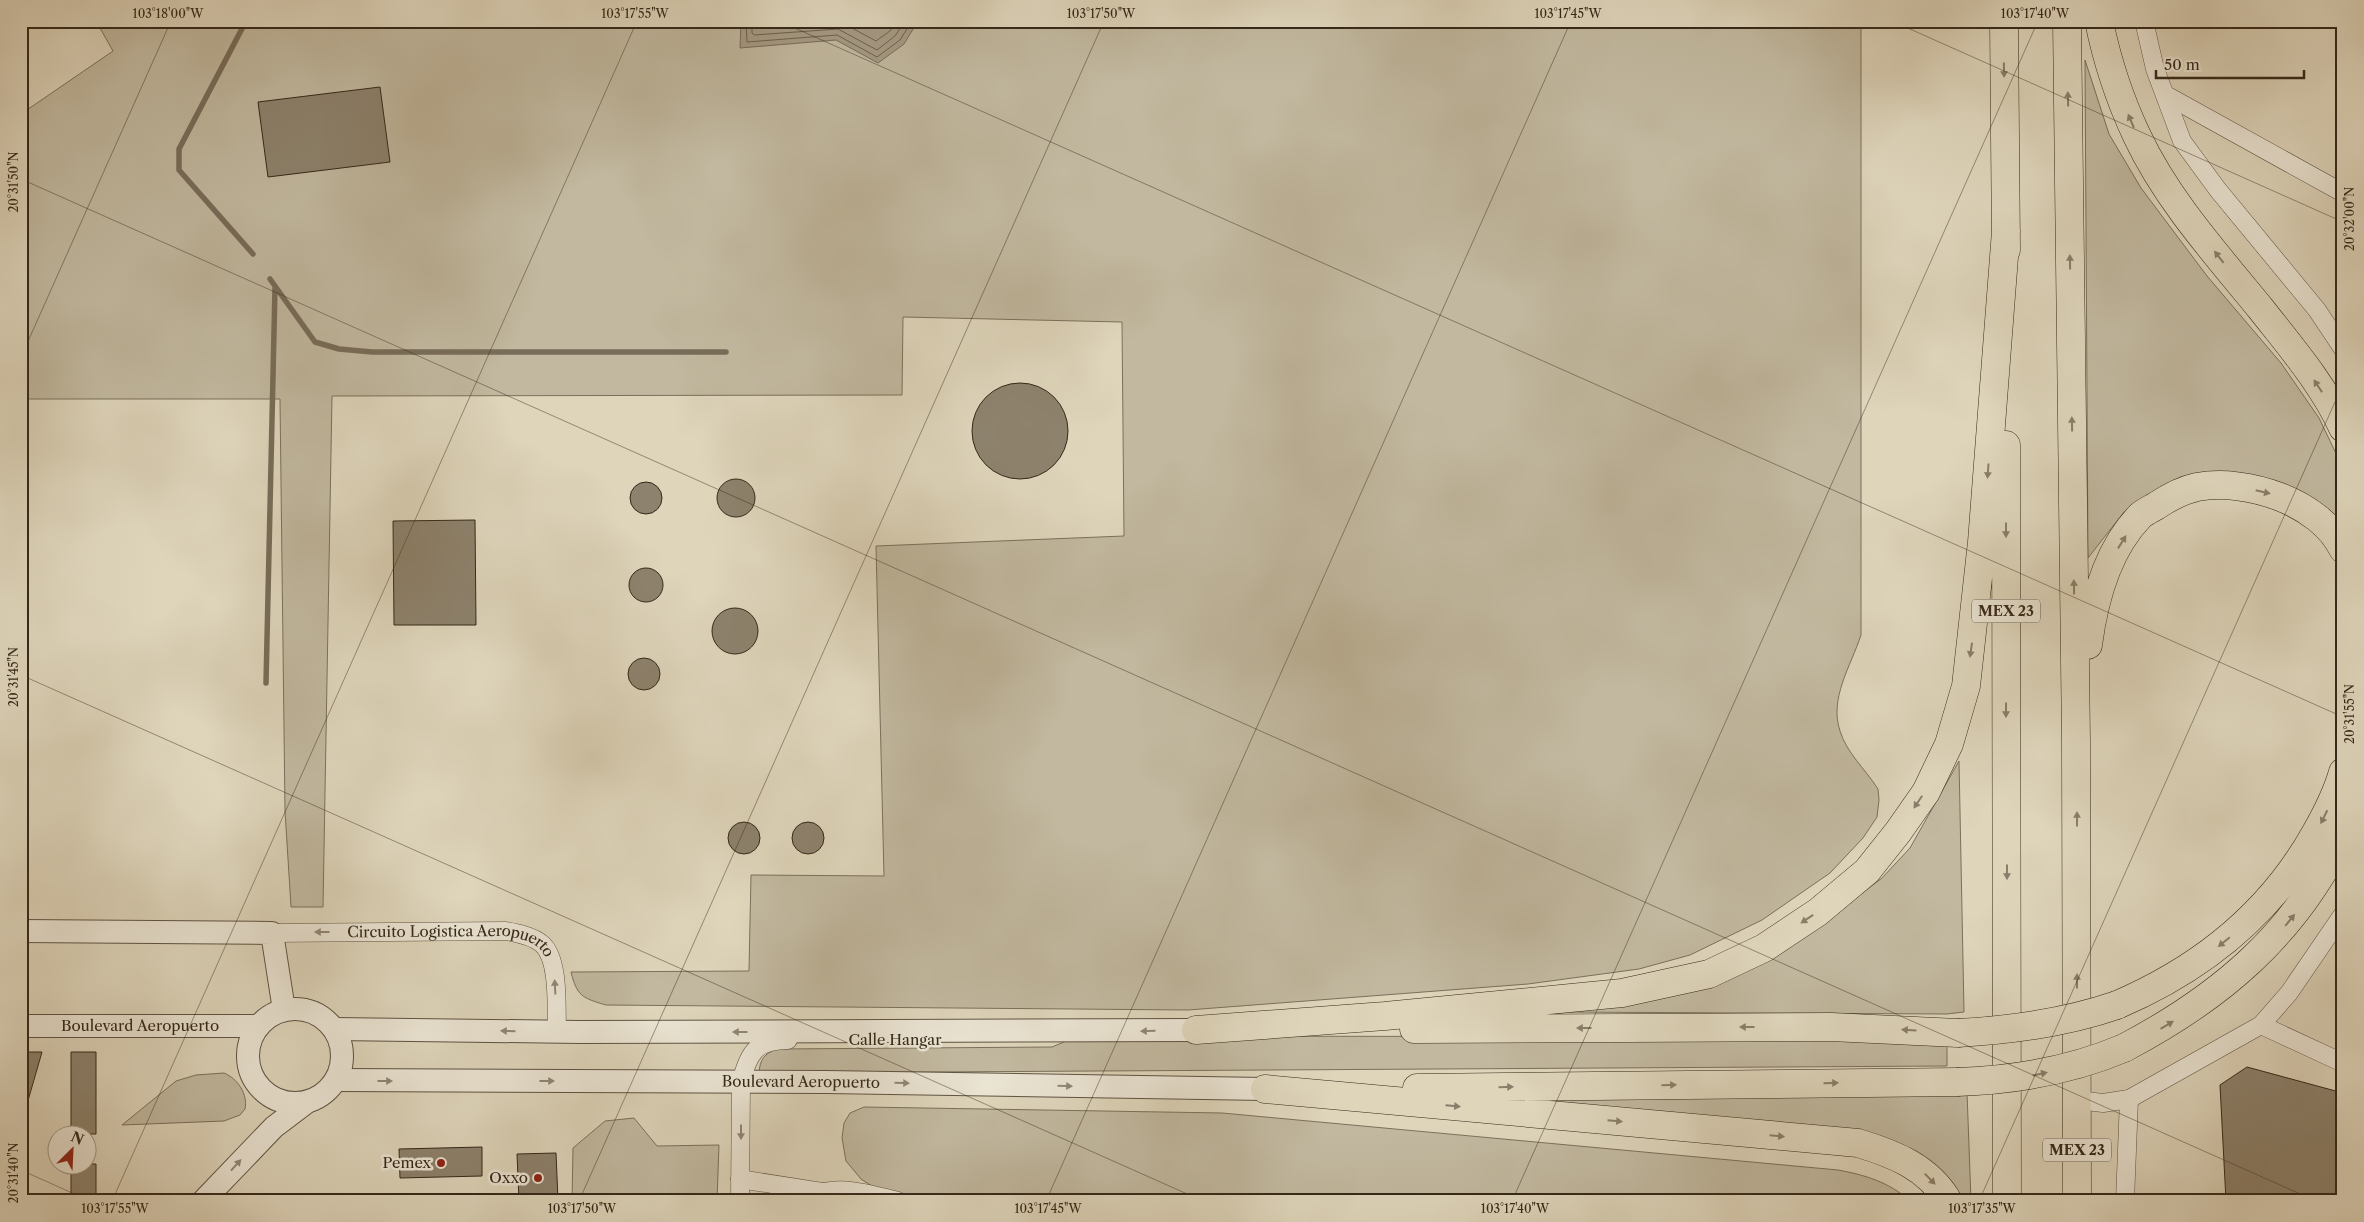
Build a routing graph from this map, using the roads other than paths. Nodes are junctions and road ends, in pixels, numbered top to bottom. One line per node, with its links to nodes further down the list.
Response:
1 (2004, 21): 7 (highway, MEX 23, one-way to 7)
2 (2067, 21): 11 (highway, MEX 23, one-way to 2)
3 (2099, 21): 9 (highway, one-way to 3)
4 (2144, 21): 5 (street)
5 (2166, 95): 6 (street); 8 (street)
6 (2343, 193)
7 (2006, 231): 22 (highway, one-way to 22); 39 (highway, MEX 23, one-way to 39)
8 (2343, 349)
9 (2343, 428)
10 (2343, 549): 11 (highway, one-way to 10)
11 (2076, 740): 30 (highway, MEX 23, one-way to 11)
12 (2343, 772): 22 (highway, one-way to 22, bridge)
13 (2343, 835): 28 (highway, one-way to 13, bridge)
14 (2343, 914): 18 (street)
15 (21, 931): 16 (street, Circuito Logistica Aeropuerto)
16 (272, 933): 17 (street); 23 (street, Circuito Logistica Aeropuerto, one-way to 16)
17 (284, 1010): 20 (street); 21 (street)
18 (2261, 1025): 25 (street); 29 (street)
19 (21, 1026): 20 (street, Boulevard Aeropuerto)
20 (258, 1026): 31 (street)
21 (334, 1029): 23 (street, one-way to 21); 26 (street)
22 (1196, 1030): 24 (street, one-way to 24)
23 (557, 1031): 24 (street, one-way to 23)
24 (1073, 1032): 27 (street, Calle Hangar)
25 (2343, 1063)
26 (336, 1080): 27 (street, Boulevard Aeropuerto, one-way to 27); 31 (street)
27 (741, 1083): 28 (street, Boulevard Aeropuerto, one-way to 28); 32 (street, Calle Hangar, one-way to 32)
28 (1265, 1089): 38 (highway, one-way to 38)
29 (2129, 1099): 30 (street); 41 (street)
30 (2078, 1100): 40 (highway, MEX 23)
31 (307, 1102): 34 (street, one-way to 31)
32 (740, 1179): 33 (street); 35 (street, Calle Hangar)
33 (822, 1192): 36 (street); 37 (street)
34 (203, 1201)
35 (740, 1201)
36 (806, 1201)
37 (898, 1201)
38 (1948, 1201)
39 (2007, 1201)
40 (2077, 1201)
41 (2125, 1201)

